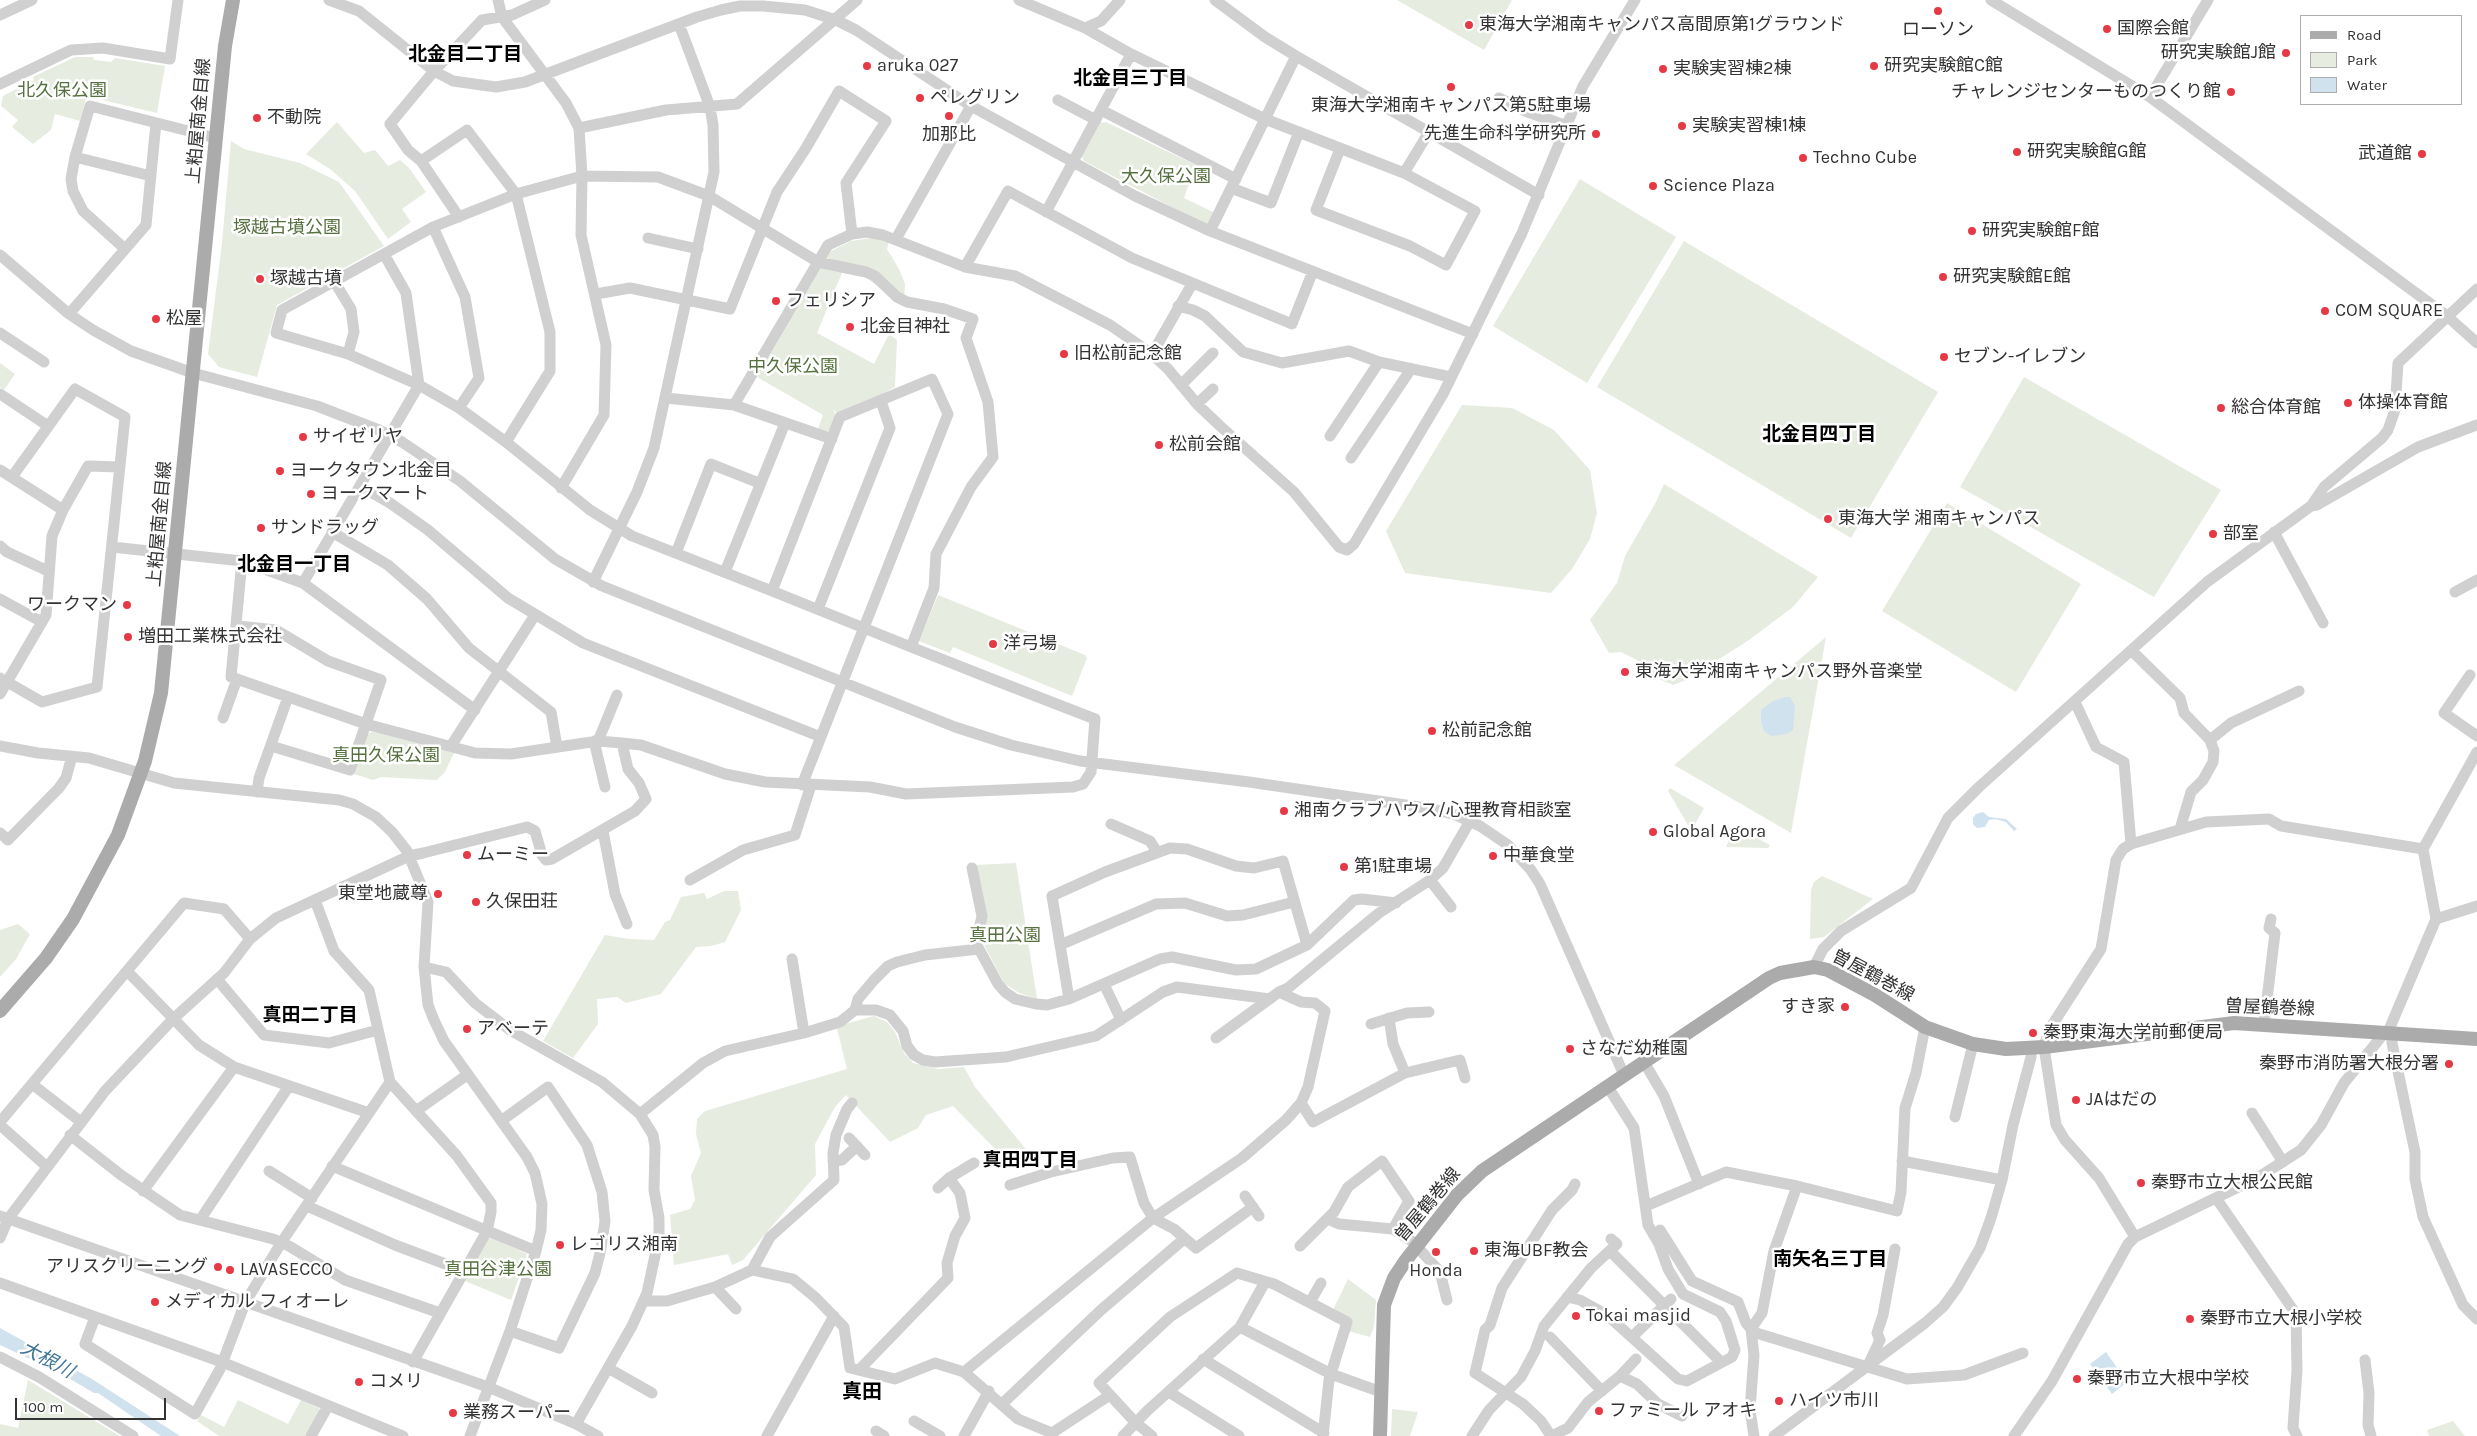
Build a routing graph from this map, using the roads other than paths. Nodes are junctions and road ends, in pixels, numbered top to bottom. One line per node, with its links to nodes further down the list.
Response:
1 (32, 0): 15 (street)
2 (178, 0): 24 (street)
3 (233, 0): 37 (main road, 上粕屋南金目線)
4 (329, 0): 22 (street)
5 (498, 0): 16 (street)
6 (545, 0): 16 (street)
7 (857, 0): 17 (street)
8 (1019, 0): 19 (street)
9 (1120, 0): 19 (street)
10 (1215, 0): 21 (street)
11 (1635, 0): 33 (street)
12 (1992, 0): 25 (street)
13 (2208, 0): 25 (street)
14 (740, 3): 17 (street); 18 (street)
15 (0, 15)
16 (502, 17): 22 (street); 23 (street)
17 (836, 20): 28 (street); 29 (street)
18 (679, 24): 23 (street); 29 (street)
19 (1085, 28): 20 (street)
20 (1131, 54): 30 (street); 31 (street)
21 (1296, 56): 31 (street); 36 (street)
22 (434, 71): 23 (street); 40 (street)
23 (545, 74): 34 (street)
24 (0, 84)
25 (2150, 97): 71 (street)
26 (1500, 98): 33 (street)
27 (1058, 100): 30 (street)
28 (971, 106): 41 (street); 56 (street)
29 (710, 107): 34 (street); 48 (street)
30 (1098, 115): 41 (street); 45 (street)
31 (1265, 119): 35 (street); 45 (street)
32 (156, 122): 37 (street); 39 (street); 43 (street)
33 (1567, 126): 47 (street)
34 (579, 128): 44 (street)
35 (1299, 132): 38 (street); 45 (street)
36 (1429, 132): 42 (street); 47 (street)
37 (216, 138): 81 (main road, 上粕屋南金目線)
38 (1340, 149): 42 (street); 42 (street)
39 (75, 157): 43 (street); 57 (street)
40 (421, 161): 46 (street); 50 (street)
41 (1073, 162): 49 (street); 53 (street)
42 (1404, 173)
43 (151, 176): 57 (street)
44 (582, 176): 46 (street); 48 (street); 67 (street)
45 (1234, 184): 53 (street)
46 (516, 194): 50 (street); 98 (street)
47 (1539, 195): 72 (street)
48 (709, 196): 52 (street); 58 (street)
49 (1046, 212): 62 (street); 65 (street)
50 (459, 217): 51 (street)
51 (433, 227): 59 (street); 91 (street)
52 (762, 229): 54 (street); 61 (street); 68 (street)
53 (1210, 231): 63 (street)
54 (852, 234): 56 (street); 61 (street)
55 (648, 238): 58 (street)
56 (896, 239): 62 (street)
57 (125, 249): 70 (street)
58 (698, 249): 68 (street)
59 (384, 254): 64 (street); 83 (street)
60 (0, 255): 70 (street)
61 (818, 262): 90 (street); 130 (street)
62 (964, 267): 77 (street)
63 (1314, 271): 65 (street); 72 (street)
64 (334, 281): 76 (street); 76 (street)
65 (1192, 284): 69 (street)
66 (2477, 289): 71 (street)
67 (596, 294): 68 (street); 105 (street)
68 (687, 300): 87 (street)
69 (1178, 306): 77 (street); 79 (street)
70 (69, 314): 81 (street)
71 (2447, 316): 74 (street); 106 (street)
72 (1473, 334): 82 (street)
73 (1, 336): 78 (street)
74 (2477, 343)
75 (1213, 353): 84 (street)
76 (348, 354): 83 (street)
77 (1152, 354): 84 (street)
78 (44, 362)
79 (1379, 362): 80 (street); 96 (street)
80 (1411, 369): 82 (street); 99 (street)
81 (193, 373): 95 (street); 114 (main road, 上粕屋南金目線)
82 (1451, 377): 89 (street)
83 (419, 385): 91 (street); 95 (street)
84 (1181, 385): 89 (street)
85 (1213, 388): 89 (street)
86 (0, 394): 94 (street)
87 (666, 398): 90 (street); 108 (street)
88 (881, 401): 97 (street); 124 (street); 129 (street)
89 (1197, 404)
90 (734, 405): 92 (street)
91 (459, 408): 98 (street)
92 (785, 422): 97 (street); 103 (street)
93 (2477, 425): 106 (street)
94 (48, 426): 100 (street); 102 (street)
95 (390, 436): 104 (street); 119 (street)
96 (1330, 436)
97 (832, 439): 121 (street)
98 (506, 442): 105 (street)
99 (1351, 458)
100 (119, 467): 107 (street); 112 (street)
101 (0, 470): 102 (street)
102 (12, 478): 107 (street)
103 (760, 483): 113 (street); 117 (street)
104 (360, 486): 109 (street); 125 (street)
105 (561, 488): 108 (street)
106 (2311, 506): 110 (street)
107 (63, 510): 116 (street)
108 (619, 528): 113 (street); 119 (street)
109 (332, 532): 120 (street); 132 (street)
110 (2274, 532): 127 (street); 131 (street)
111 (0, 546): 116 (street)
112 (112, 547): 114 (street); 135 (street)
113 (676, 553): 117 (street)
114 (176, 554): 115 (street); 157 (main road, 上粕屋南金目線)
115 (242, 561): 120 (street); 128 (street)
116 (48, 571): 126 (street)
117 (724, 572): 121 (street)
118 (2477, 580): 122 (street)
119 (593, 582): 136 (street)
120 (303, 583): 142 (street)
121 (772, 591): 124 (street)
122 (2456, 592)
123 (0, 599): 126 (street)
124 (818, 609): 129 (street)
125 (535, 616): 132 (street); 146 (street)
126 (42, 622): 135 (street)
127 (2323, 623)
128 (238, 626): 134 (street); 144 (street)
129 (864, 628): 130 (street); 136 (street)
130 (911, 647): 156 (street)
131 (2132, 651): 141 (street); 147 (street)
132 (501, 672): 142 (street); 153 (street)
133 (2470, 675): 145 (street)
134 (237, 679): 140 (street); 143 (street)
135 (3, 680): 138 (street)
136 (843, 683): 146 (street); 156 (street)
137 (2299, 692): 147 (street)
138 (0, 694)
139 (617, 695): 148 (street)
140 (288, 697): 144 (street); 151 (street)
141 (2075, 702): 166 (street); 187 (street)
142 (475, 710): 152 (street)
143 (223, 718)
144 (366, 724): 151 (street); 152 (street)
145 (2477, 736)
146 (821, 737): 159 (street)
147 (2210, 740): 163 (street)
148 (596, 741): 149 (street); 153 (street); 158 (street)
149 (622, 743): 159 (street); 164 (street)
150 (0, 746): 155 (street)
151 (271, 746): 160 (street)
152 (451, 746): 153 (street)
153 (557, 747)
154 (2477, 752): 167 (street)
155 (72, 756): 157 (street); 165 (street)
156 (1092, 763): 159 (street); 161 (street)
157 (141, 774): 160 (street); 194 (main road, 上粕屋南金目線)
158 (599, 782)
159 (807, 785): 171 (street)
160 (257, 792): 169 (street)
161 (1470, 821): 172 (street); 213 (street)
162 (1111, 824): 168 (street)
163 (2180, 829): 166 (street); 167 (street)
164 (603, 831): 169 (street); 180 (street)
165 (0, 833)
166 (2131, 844): 208 (street)
167 (2423, 849): 179 (street)
168 (1158, 852): 174 (street); 182 (street)
169 (410, 856): 173 (street); 186 (street)
170 (972, 868): 184 (street)
171 (690, 880)
172 (1430, 880): 175 (street); 177 (street)
173 (315, 900): 181 (street); 202 (street)
174 (1294, 902): 182 (street); 183 (street)
175 (1396, 903): 183 (street); 191 (street)
176 (2477, 906): 179 (street)
177 (1451, 907)
178 (2271, 919): 200 (street)
179 (2436, 919): 203 (street)
180 (627, 924)
181 (250, 939): 188 (street); 189 (street)
182 (1060, 945): 192 (street)
183 (1308, 945): 190 (street)
184 (979, 949): 192 (street); 193 (street)
185 (792, 959): 204 (street)
186 (424, 967): 212 (street); 224 (street)
187 (1814, 967): 201 (main road, 曽屋鶴巻線); 209 (main road, 曽屋鶴巻線)
188 (128, 972): 196 (street); 216 (street)
189 (217, 980): 196 (street); 202 (street)
190 (1104, 984): 192 (street); 198 (street)
191 (1274, 995): 198 (street); 205 (street); 219 (street)
192 (1068, 999)
193 (855, 1010): 198 (street); 204 (street)
194 (0, 1011)
195 (1429, 1012): 197 (street)
196 (173, 1018): 210 (street); 227 (street)
197 (1389, 1018): 199 (street); 211 (street)
198 (1120, 1020)
199 (1370, 1024)
200 (2264, 1024): 203 (main road, 曽屋鶴巻線); 208 (main road, 曽屋鶴巻線)
201 (1925, 1027): 207 (main road, 曽屋鶴巻線); 234 (street)
202 (378, 1030): 215 (street)
203 (2388, 1032): 206 (main road, 曽屋鶴巻線); 235 (street); 284 (street)
204 (804, 1033): 224 (street)
205 (1216, 1038)
206 (2477, 1039)
207 (1973, 1044): 208 (main road, 曽屋鶴巻線); 225 (street)
208 (2037, 1048): 241 (street); 258 (street)
209 (1644, 1062): 213 (main road, 曽屋鶴巻線); 243 (street)
210 (234, 1067): 217 (street); 247 (street)
211 (1405, 1073): 214 (street); 219 (street)
212 (467, 1075): 221 (street); 226 (street)
213 (1624, 1075): 218 (main road, 曽屋鶴巻線)
214 (1465, 1078)
215 (390, 1082): 221 (street); 222 (street)
216 (32, 1084): 227 (street); 229 (street)
217 (290, 1086): 222 (street); 255 (street)
218 (1608, 1087): 251 (street); 264 (main road, 曽屋鶴巻線)
219 (1301, 1103): 253 (street)
220 (852, 1104): 233 (street)
221 (416, 1111): 257 (street)
222 (369, 1113): 238 (street)
223 (2252, 1113): 230 (street)
224 (640, 1114): 276 (street)
225 (1954, 1117)
226 (501, 1121): 266 (street); 286 (street)
227 (81, 1122): 231 (street)
228 (2272, 1122): 230 (street)
229 (0, 1124): 237 (street)
230 (2262, 1128): 235 (street)
231 (70, 1135): 237 (street); 247 (street)
232 (857, 1146): 233 (street)
233 (833, 1161): 268 (street)
234 (1902, 1161): 241 (street); 245 (street)
235 (2283, 1162): 249 (street)
236 (974, 1163): 240 (street)
237 (46, 1166): 252 (street)
238 (332, 1166): 250 (street); 257 (street)
239 (270, 1171): 250 (street)
240 (949, 1178): 246 (street); 300 (street)
241 (2002, 1180): 298 (street)
242 (1575, 1184): 309 (street)
243 (1699, 1184): 245 (street); 251 (street)
244 (1010, 1185): 253 (street)
245 (1797, 1186): 287 (street)
246 (938, 1188)
247 (143, 1191): 255 (street)
248 (1246, 1196): 260 (street)
249 (2216, 1198): 258 (street); 338 (street)
250 (309, 1202): 262 (street); 269 (street)
251 (1646, 1214): 287 (street); 297 (street)
252 (4, 1217): 259 (street); 279 (street)
253 (1153, 1218): 260 (street); 301 (street)
254 (1328, 1218): 256 (street); 256 (street); 263 (street)
255 (200, 1220): 262 (street)
256 (1393, 1229): 264 (street)
257 (487, 1231): 266 (street); 269 (street)
258 (2135, 1237): 337 (street)
259 (0, 1238)
260 (1184, 1239): 312 (street)
261 (1612, 1239): 267 (street)
262 (280, 1243): 279 (street); 281 (street)
263 (1300, 1246)
264 (1416, 1247): 275 (street); 308 (main road, 曽屋鶴巻線)
265 (1895, 1249): 298 (street)
266 (536, 1251): 286 (street)
267 (1610, 1251): 274 (street); 278 (street)
268 (752, 1270): 273 (street); 282 (street)
269 (464, 1271): 281 (street)
270 (1265, 1282): 277 (street); 285 (street); 311 (street)
271 (0, 1283): 283 (street)
272 (1321, 1283): 277 (street)
273 (715, 1287): 276 (street); 280 (street)
274 (1567, 1297): 289 (street); 309 (street)
275 (1447, 1300)
276 (644, 1301): 299 (street)
277 (1310, 1302): 302 (street)
278 (1668, 1302): 289 (street); 297 (street)
279 (245, 1303): 295 (street); 296 (street)
280 (736, 1309)
281 (440, 1313): 296 (street)
282 (834, 1316): 300 (street); 327 (street)
283 (95, 1318): 295 (street); 295 (street)
284 (2477, 1319)
285 (1240, 1327): 292 (street); 302 (street)
286 (510, 1331): 304 (street)
287 (1752, 1331): 298 (street); 335 (street)
288 (1550, 1337): 306 (street)
289 (1632, 1337): 297 (street)
290 (2023, 1353): 298 (street)
291 (0, 1357): 322 (street)
292 (1203, 1359): 307 (street); 321 (street)
293 (1636, 1359): 303 (street)
294 (2365, 1360): 339 (street)
295 (222, 1362): 313 (street)
296 (413, 1362): 304 (street)
297 (1721, 1362)
298 (1867, 1367): 336 (street)
299 (608, 1368): 310 (street); 317 (street)
300 (859, 1370): 301 (street)
301 (964, 1372): 305 (street)
302 (1330, 1374): 308 (street); 321 (street)
303 (1620, 1376): 306 (street); 314 (street)
304 (488, 1387): 317 (street); 325 (street)
305 (989, 1391): 312 (street); 329 (street)
306 (1602, 1391): 318 (street)
307 (1169, 1392): 316 (street); 332 (street)
308 (1381, 1392): 333 (main road, 曽屋鶴巻線)
309 (1507, 1392): 320 (street); 334 (street)
310 (652, 1393)
311 (1110, 1395): 316 (street); 319 (street)
312 (1002, 1404): 319 (street)
313 (328, 1406): 323 (street); 324 (street)
314 (1682, 1416)
315 (914, 1421): 328 (street)
316 (1135, 1422): 330 (street); 331 (street)
317 (576, 1424): 326 (street)
318 (1571, 1432): 334 (street)
319 (1052, 1434)
320 (1477, 1434)
321 (1323, 1435)
322 (133, 1436)
323 (311, 1436)
324 (402, 1436)
325 (470, 1436)
326 (598, 1436)
327 (767, 1436)
328 (940, 1436)
329 (964, 1436)
330 (1123, 1436)
331 (1152, 1436)
332 (1239, 1436)
333 (1380, 1436)
334 (1552, 1436)
335 (1754, 1436)
336 (1774, 1436)
337 (2014, 1436)
338 (2297, 1436)
339 (2371, 1436)

